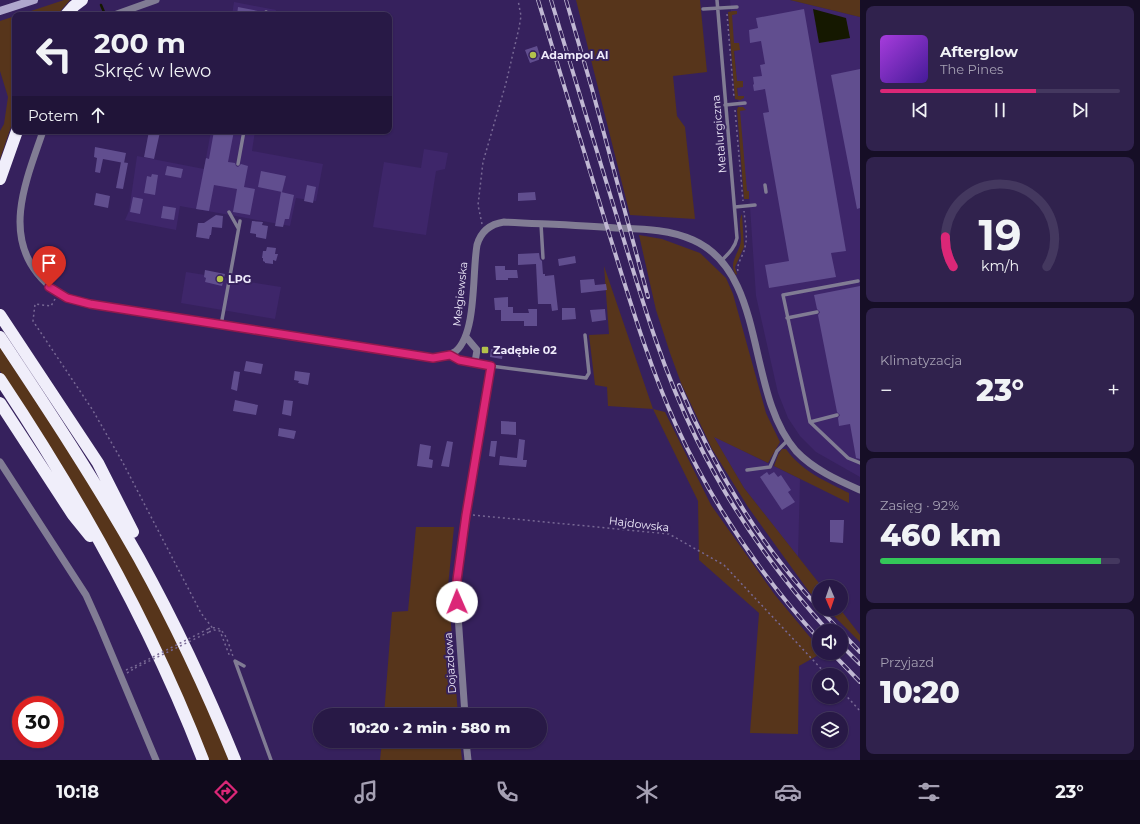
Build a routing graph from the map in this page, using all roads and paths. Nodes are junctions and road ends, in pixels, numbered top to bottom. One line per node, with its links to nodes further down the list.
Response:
1 (34, 0): 9 (main road)
2 (82, 0): 10 (highway)
3 (156, 0): 11 (street)
4 (518, 0): 28 (path)
5 (717, 0): 7 (lane, Metalurgiczna)
6 (737, 7): 7 (lane)
7 (718, 8): 8 (lane); 13 (lane, Metalurgiczna)
8 (703, 9)
9 (0, 11)
10 (69, 12)
11 (122, 12)
12 (745, 103): 13 (lane)
13 (725, 105): 23 (lane, Metalurgiczna)
14 (16, 134): 18 (highway)
15 (42, 134): 33 (street)
16 (243, 134): 17 (lane)
17 (238, 164)
18 (0, 179)
19 (765, 185): 20 (lane)
20 (766, 192)
21 (756, 205): 22 (lane)
22 (743, 206): 23 (lane); 31 (path)
23 (735, 207): 30 (lane, Metalurgiczna)
24 (229, 212): 27 (lane)
25 (240, 221): 27 (lane)
26 (541, 224): 28 (street); 29 (lane); 30 (street)
27 (238, 229): 38 (lane)
28 (485, 230): 41 (street, Mełgiewska)
29 (543, 258)
30 (720, 261): 50 (street)
31 (740, 274)
32 (858, 281): 37 (lane)
33 (59, 294): 38 (street); 58 (path)
34 (0, 305): 42 (highway)
35 (817, 312): 37 (lane)
36 (0, 315): 42 (highway)
37 (787, 318): 49 (lane)
38 (221, 325): 43 (street)
39 (585, 335): 45 (lane)
40 (0, 337): 57 (highway)
41 (466, 337): 43 (street, Mełgiewska); 44 (street)
42 (26, 354): 57 (highway)
43 (450, 355): 44 (street)
44 (475, 362): 45 (street)
45 (491, 366): 55 (street, Dojazdowa)
46 (0, 379): 56 (highway)
47 (0, 403): 56 (highway)
48 (837, 415): 49 (lane)
49 (810, 422): 52 (lane)
50 (788, 440): 53 (lane); 54 (street)
51 (0, 462): 68 (street)
52 (860, 463)
53 (747, 470)
54 (860, 490)
55 (466, 515): 63 (path, Hajdowska); 65 (street, Dojazdowa)
56 (115, 569): 69 (highway)
57 (168, 612): 70 (highway)
58 (212, 628): 59 (path); 60 (path); 62 (path, bridge)
59 (214, 630)
60 (235, 661): 61 (lane); 71 (lane)
61 (244, 666)
62 (135, 667)
63 (820, 668)
64 (848, 698): 66 (path)
65 (465, 708)
66 (860, 711)
67 (467, 748): 72 (street)
68 (156, 760)
69 (203, 760)
70 (235, 760)
71 (271, 760)
72 (468, 760)

